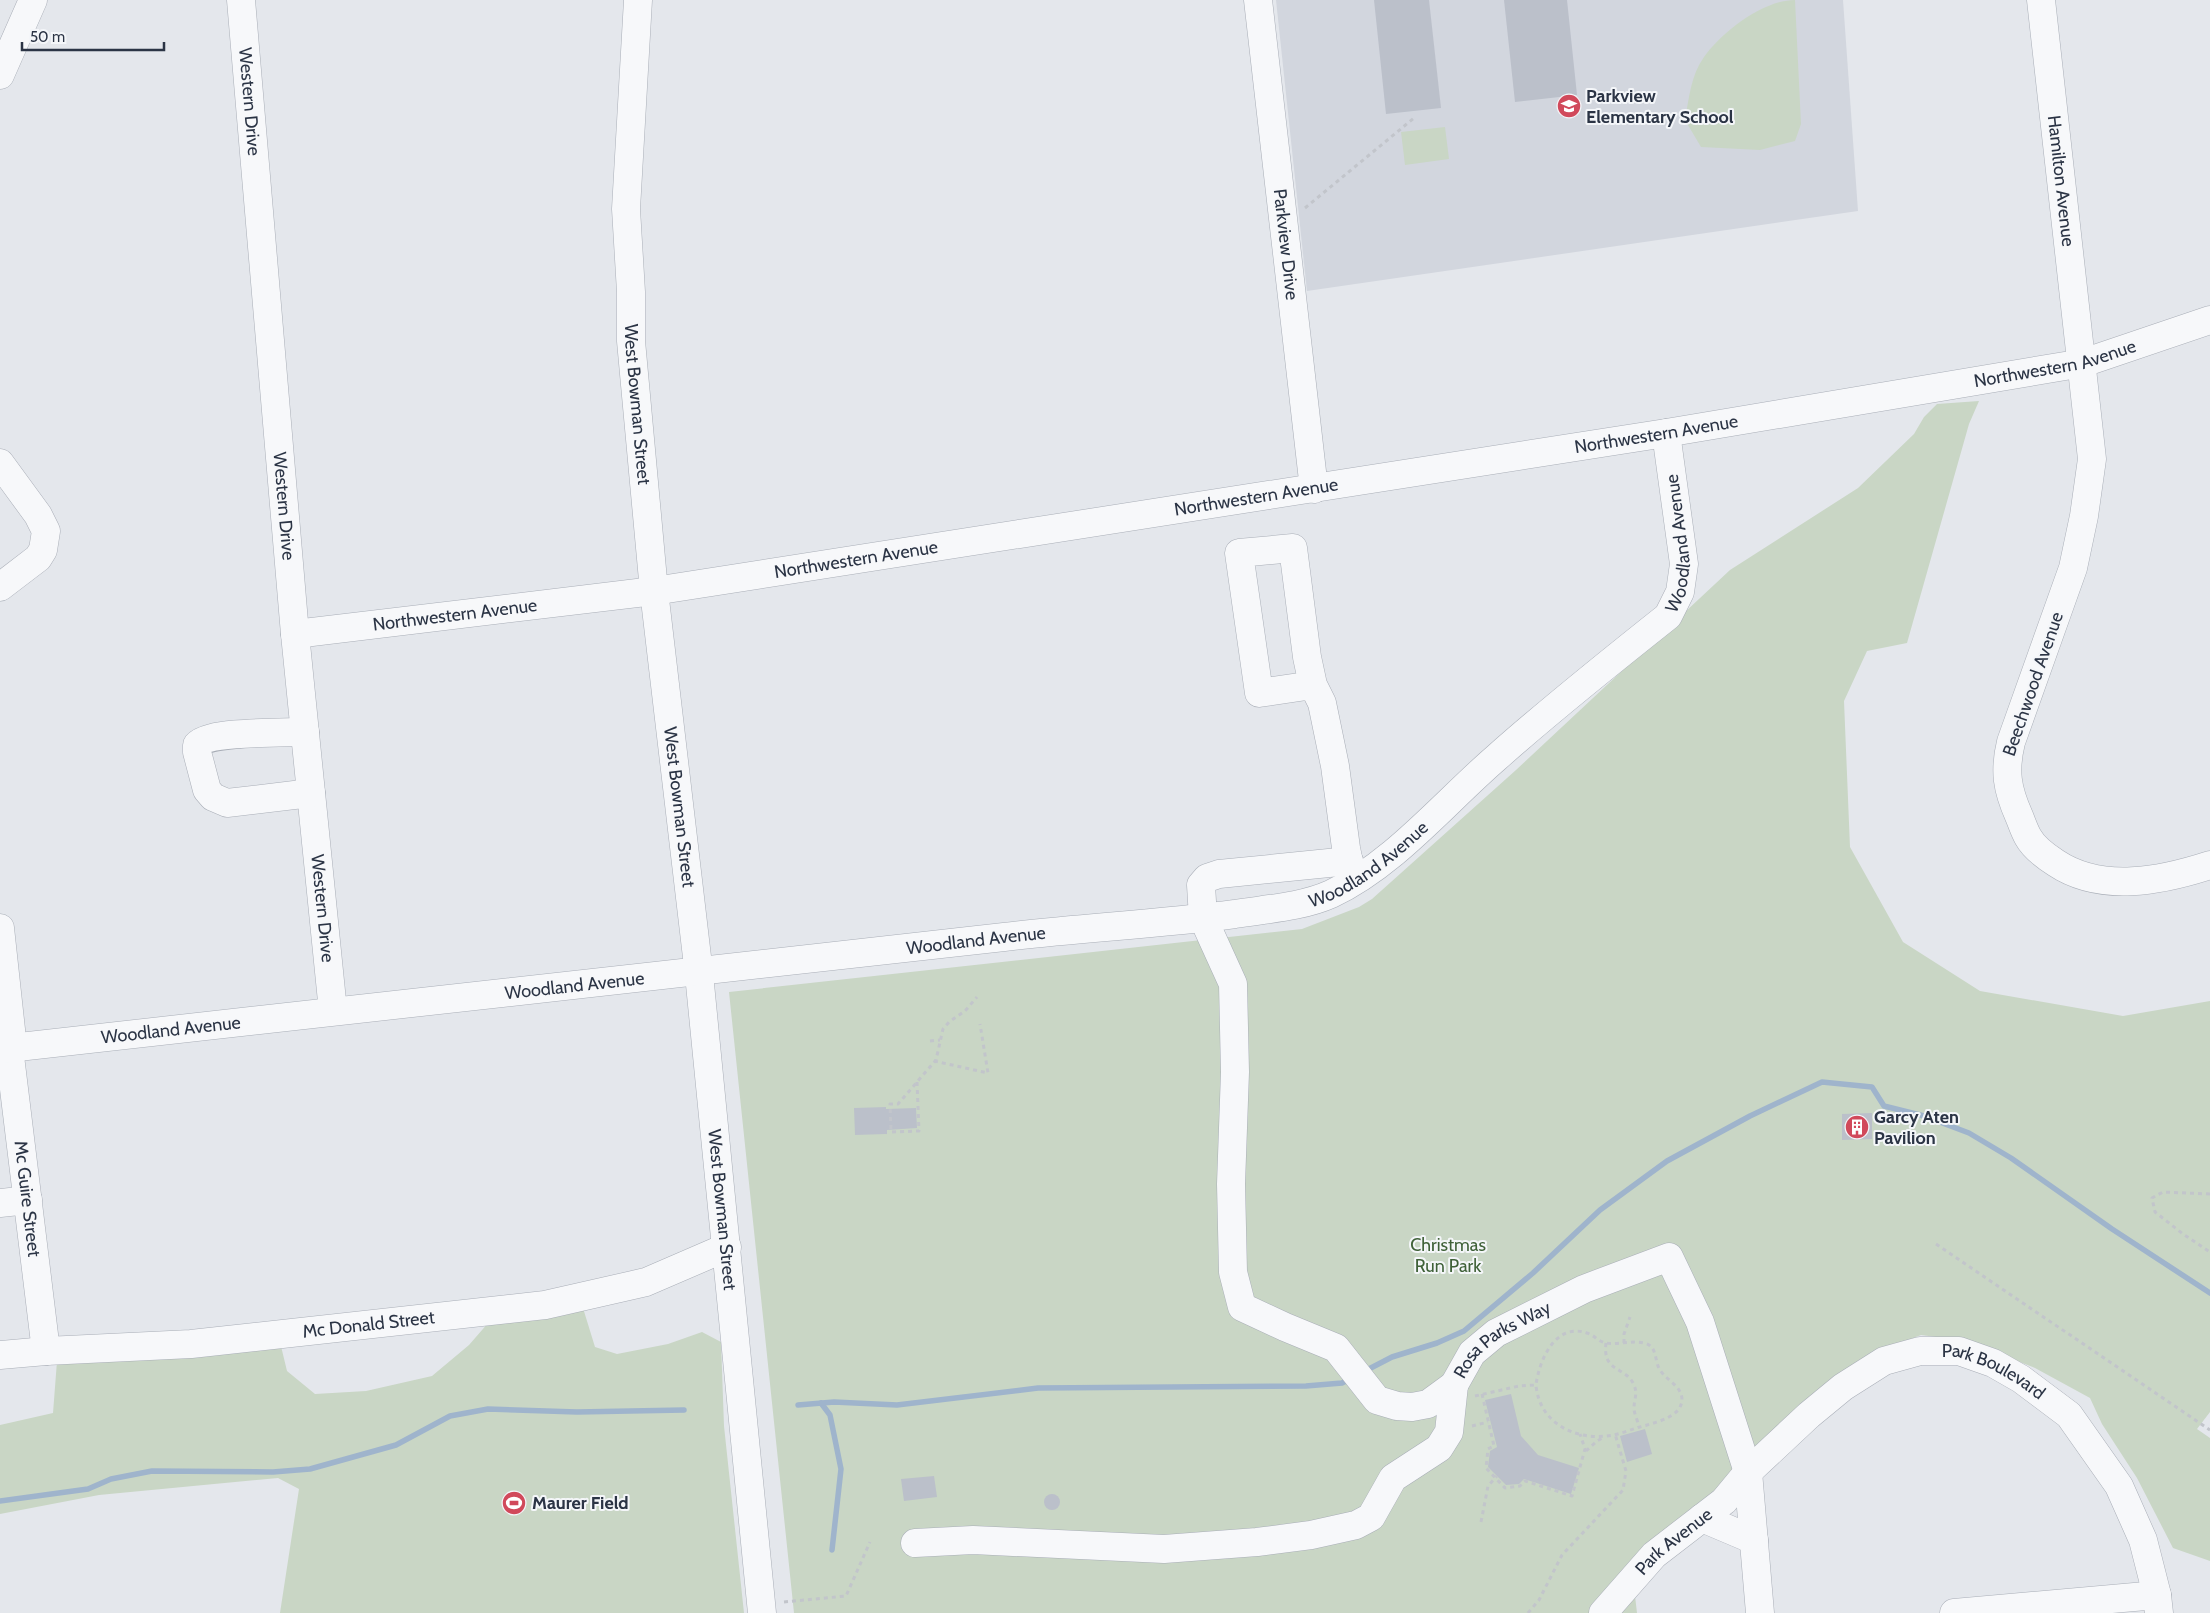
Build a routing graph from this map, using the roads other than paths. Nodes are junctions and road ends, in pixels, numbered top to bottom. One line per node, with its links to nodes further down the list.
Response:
1 (33, 0): 6 (street)
2 (241, 0): 14 (street, Western Drive)
3 (638, 0): 13 (street, West Bowman Street)
4 (1258, 0): 11 (street, Parkview Drive)
5 (2041, 0): 8 (street, Hamilton Avenue)
6 (0, 75)
7 (2210, 320): 8 (street, Northwestern Avenue)
8 (2083, 363): 9 (street, Northwestern Avenue); 18 (street, Beechwood Avenue)
9 (1666, 433): 11 (street, Northwestern Avenue); 19 (street, Woodland Avenue)
10 (0, 463): 12 (street)
11 (1314, 488): 13 (street, Northwestern Avenue)
12 (0, 587)
13 (654, 591): 14 (street, Northwestern Avenue); 22 (street, West Bowman Street)
14 (295, 634): 16 (street, Western Drive)
15 (1313, 685): 15 (street); 19 (street)
16 (305, 732): 17 (street, Western Drive); 17 (street)
17 (311, 793): 23 (street, Western Drive)
18 (2210, 865)
19 (1351, 872): 20 (street, Woodland Avenue); 20 (street)
20 (1202, 918): 22 (street, Woodland Avenue); 30 (street, Rosa Parks Way)
21 (0, 928): 24 (street, Mc Guire Street)
22 (699, 974): 23 (street, Woodland Avenue); 27 (street, West Bowman Street)
23 (333, 1012): 24 (street, Woodland Avenue)
24 (7, 1048): 25 (street, Mc Guire Street)
25 (28, 1200): 26 (street); 28 (street, Mc Guire Street)
26 (0, 1203)
27 (727, 1247): 28 (street, Mc Donald Street); 36 (street, West Bowman Street)
28 (46, 1351): 29 (street, Mc Donald Street)
29 (0, 1355)
30 (1453, 1393): 31 (street, Rosa Parks Way); 34 (street)
31 (1748, 1472): 32 (street, Park Avenue); 33 (street); 35 (street, Park Boulevard)
32 (1702, 1518): 33 (street); 37 (street, Park Avenue)
33 (1754, 1540): 38 (street)
34 (915, 1544)
35 (2158, 1604): 39 (street)
36 (773, 1607)
37 (1603, 1613)
38 (1760, 1613)
39 (1954, 1613)

